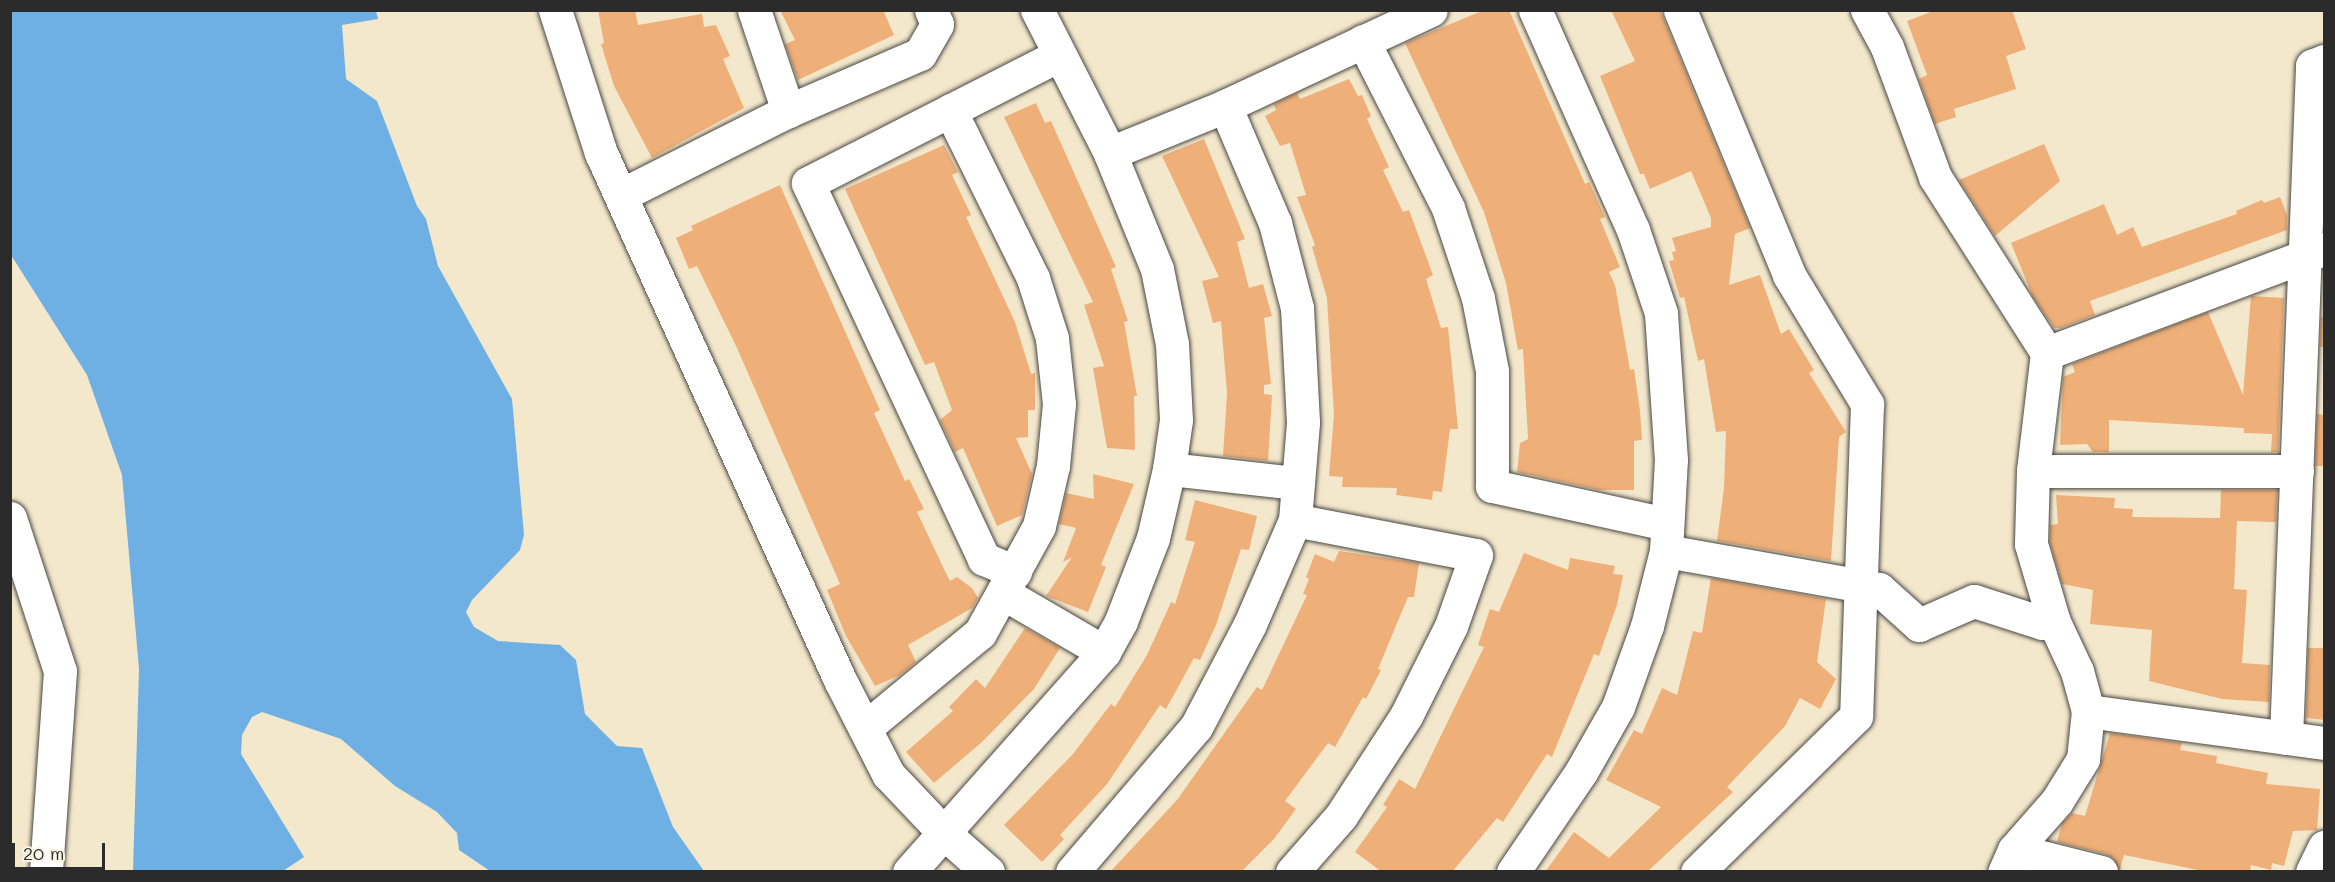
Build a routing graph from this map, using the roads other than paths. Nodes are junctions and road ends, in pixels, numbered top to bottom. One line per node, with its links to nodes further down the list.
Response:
1 (555, 10): 16 (street)
2 (754, 10): 14 (street)
3 (931, 10): 14 (street)
4 (1037, 10): 10 (street)
5 (1431, 10): 9 (street)
6 (1535, 10): 26 (street)
7 (1680, 10): 28 (street)
8 (1867, 10): 18 (street)
9 (1364, 41): 12 (street); 26 (street)
10 (1057, 56): 13 (street); 15 (street)
11 (2325, 61): 17 (street)
12 (1225, 106): 15 (street); 23 (street)
13 (950, 110): 27 (street); 27 (street)
14 (788, 111): 16 (street)
15 (1110, 153): 20 (street)
16 (621, 195): 32 (street)
17 (2315, 253): 18 (street); 19 (street)
18 (2047, 353): 21 (street)
19 (2312, 388): 22 (street)
20 (1169, 469): 23 (street); 30 (street)
21 (2033, 471): 22 (street); 29 (street)
22 (2297, 471): 33 (street)
23 (1296, 483): 25 (street)
24 (10, 518): 38 (street)
25 (1295, 520): 41 (street); 42 (street)
26 (1666, 537): 28 (street); 43 (street)
27 (1009, 583): 30 (street); 32 (street)
28 (1860, 586): 29 (street); 44 (street)
29 (2054, 622): 31 (street)
30 (1104, 652): 35 (street)
31 (2088, 711): 33 (street); 37 (street)
32 (865, 728): 35 (street)
33 (2286, 738): 34 (street)
34 (2325, 743)
35 (944, 833): 39 (street); 40 (street)
36 (2325, 847): 46 (street)
37 (2009, 861): 45 (street)
38 (46, 872)
39 (909, 872)
40 (988, 872)
41 (1072, 872)
42 (1292, 872)
43 (1513, 872)
44 (1697, 872)
45 (2101, 872)
46 (2312, 872)

